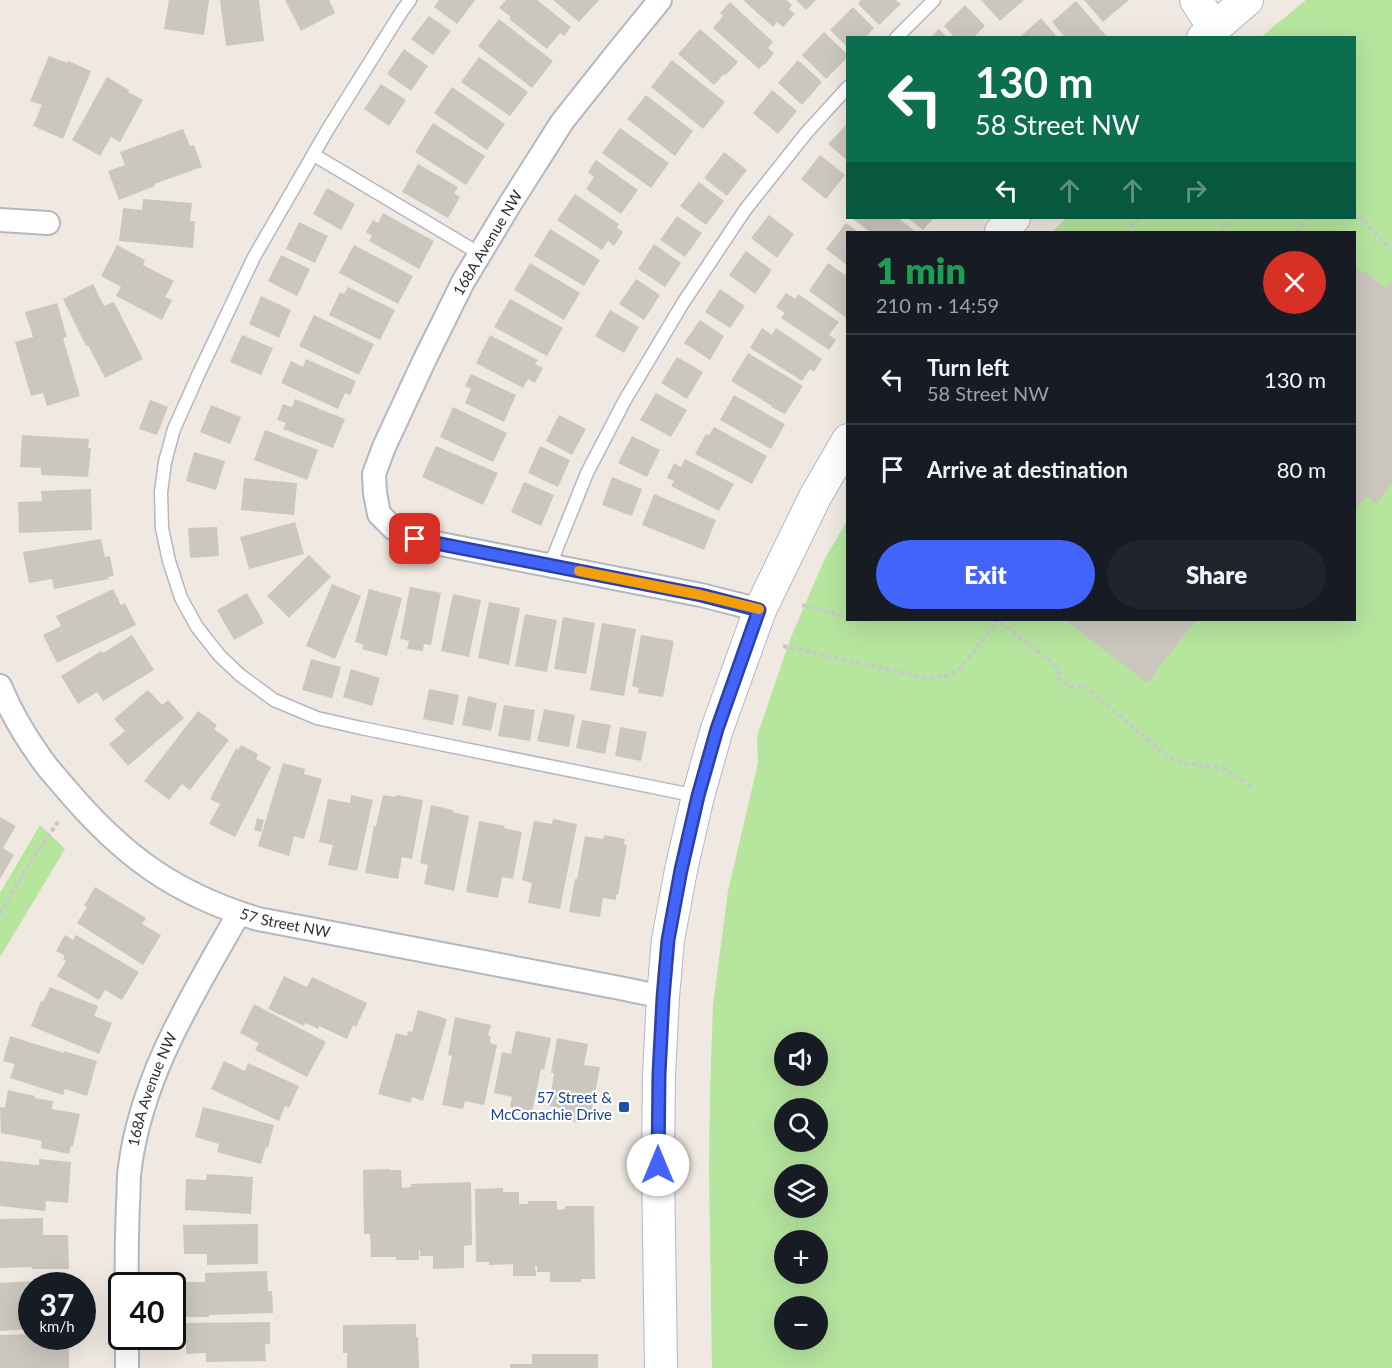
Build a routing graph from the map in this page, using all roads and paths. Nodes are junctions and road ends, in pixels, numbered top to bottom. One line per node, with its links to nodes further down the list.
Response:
1 (410, 0): 9 (lane)
2 (660, 0): 22 (street, 168A Avenue NW)
3 (934, 0): 7 (lane)
4 (1196, 0): 6 (street)
5 (1246, 0): 6 (street)
6 (1208, 33)
7 (898, 36)
8 (846, 89): 24 (lane)
9 (314, 155): 22 (lane); 33 (lane)
10 (1356, 212): 21 (path)
11 (1013, 219): 17 (street)
12 (1137, 219): 18 (path)
13 (1232, 219): 19 (path)
14 (1307, 219): 20 (path)
15 (0, 220): 16 (street)
16 (48, 223)
17 (1002, 231)
18 (1127, 231)
19 (1222, 231)
20 (1298, 231)
21 (1392, 249)
22 (480, 254): 24 (street, 168A Avenue NW)
23 (846, 443): 26 (street)
24 (550, 565): 26 (street)
25 (801, 605): 27 (path)
26 (759, 610): 33 (street)
27 (846, 616)
28 (997, 621): 30 (path)
29 (999, 621): 32 (path)
30 (783, 646)
31 (0, 686): 34 (street, 57 Street NW)
32 (1252, 787)
33 (698, 796): 37 (street)
34 (77, 801): 35 (street, 57 Street NW); 36 (path)
35 (239, 913): 37 (street, 57 Street NW); 38 (street, 168A Avenue NW)
36 (0, 914)
37 (663, 998): 41 (street)
38 (126, 1272)
39 (127, 1350): 40 (street)
40 (127, 1368)
41 (661, 1368)

